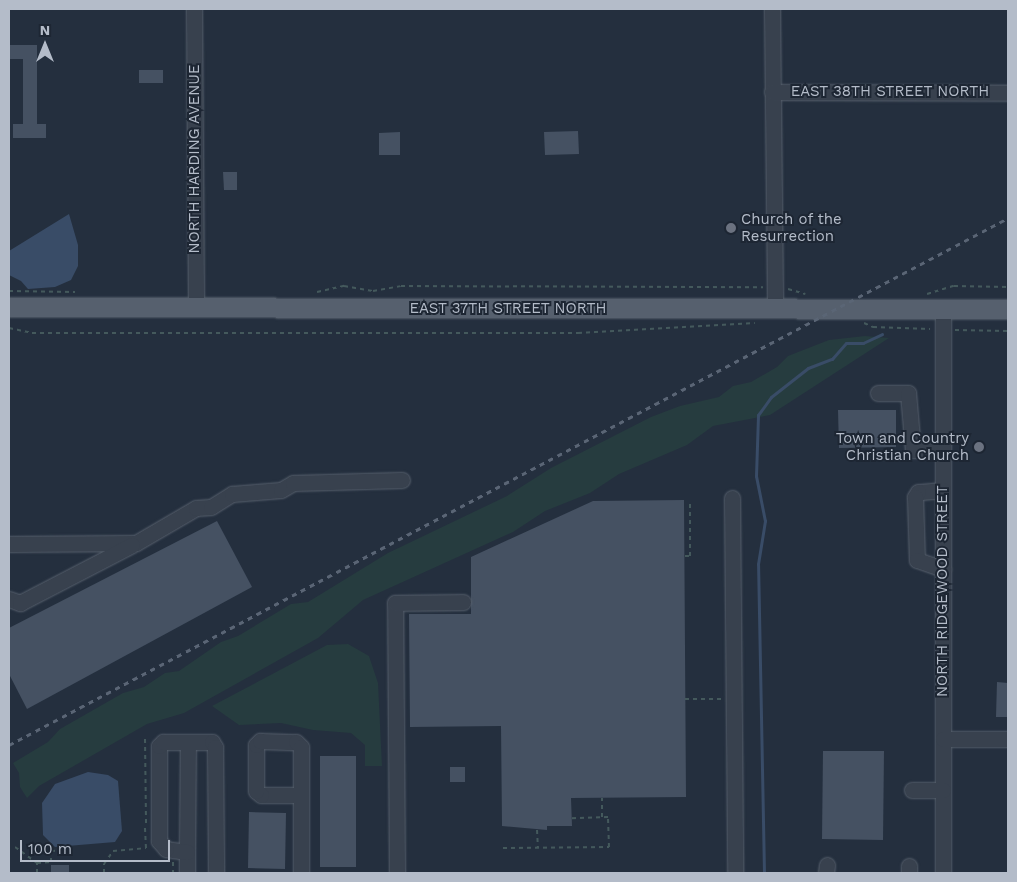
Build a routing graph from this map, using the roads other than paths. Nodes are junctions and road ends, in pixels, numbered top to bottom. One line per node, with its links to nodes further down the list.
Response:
1 (194, 9): 6 (street, NORTH HARDING AVENUE)
2 (772, 9): 3 (street)
3 (772, 92): 4 (street, EAST 38TH STREET NORTH); 7 (street)
4 (1008, 93)
5 (9, 307): 6 (main road, EAST 37TH STREET NORTH)
6 (196, 308): 7 (main road, EAST 37TH STREET NORTH)
7 (775, 309): 8 (main road, EAST 37TH STREET NORTH)
8 (943, 309): 9 (main road, EAST 37TH STREET NORTH); 11 (street, NORTH RIDGEWOOD STREET)
9 (1008, 309)
10 (878, 393): 11 (street)
11 (943, 450): 13 (street, NORTH RIDGEWOOD STREET)
12 (402, 480): 15 (street)
13 (943, 490): 17 (street, NORTH RIDGEWOOD STREET); 17 (street)
14 (732, 498): 31 (street)
15 (136, 543): 16 (street); 18 (street)
16 (9, 544)
17 (943, 569): 20 (street, NORTH RIDGEWOOD STREET)
18 (9, 599)
19 (463, 602): 30 (street)
20 (943, 739): 21 (street); 24 (street, NORTH RIDGEWOOD STREET)
21 (1008, 739)
22 (188, 742): 26 (street); 26 (street); 28 (street)
23 (912, 790): 24 (street)
24 (943, 790): 32 (street, NORTH RIDGEWOOD STREET)
25 (300, 795): 25 (street); 29 (street)
26 (188, 852): 27 (street)
27 (187, 873)
28 (216, 873)
29 (301, 873)
30 (396, 873)
31 (734, 873)
32 (943, 873)

